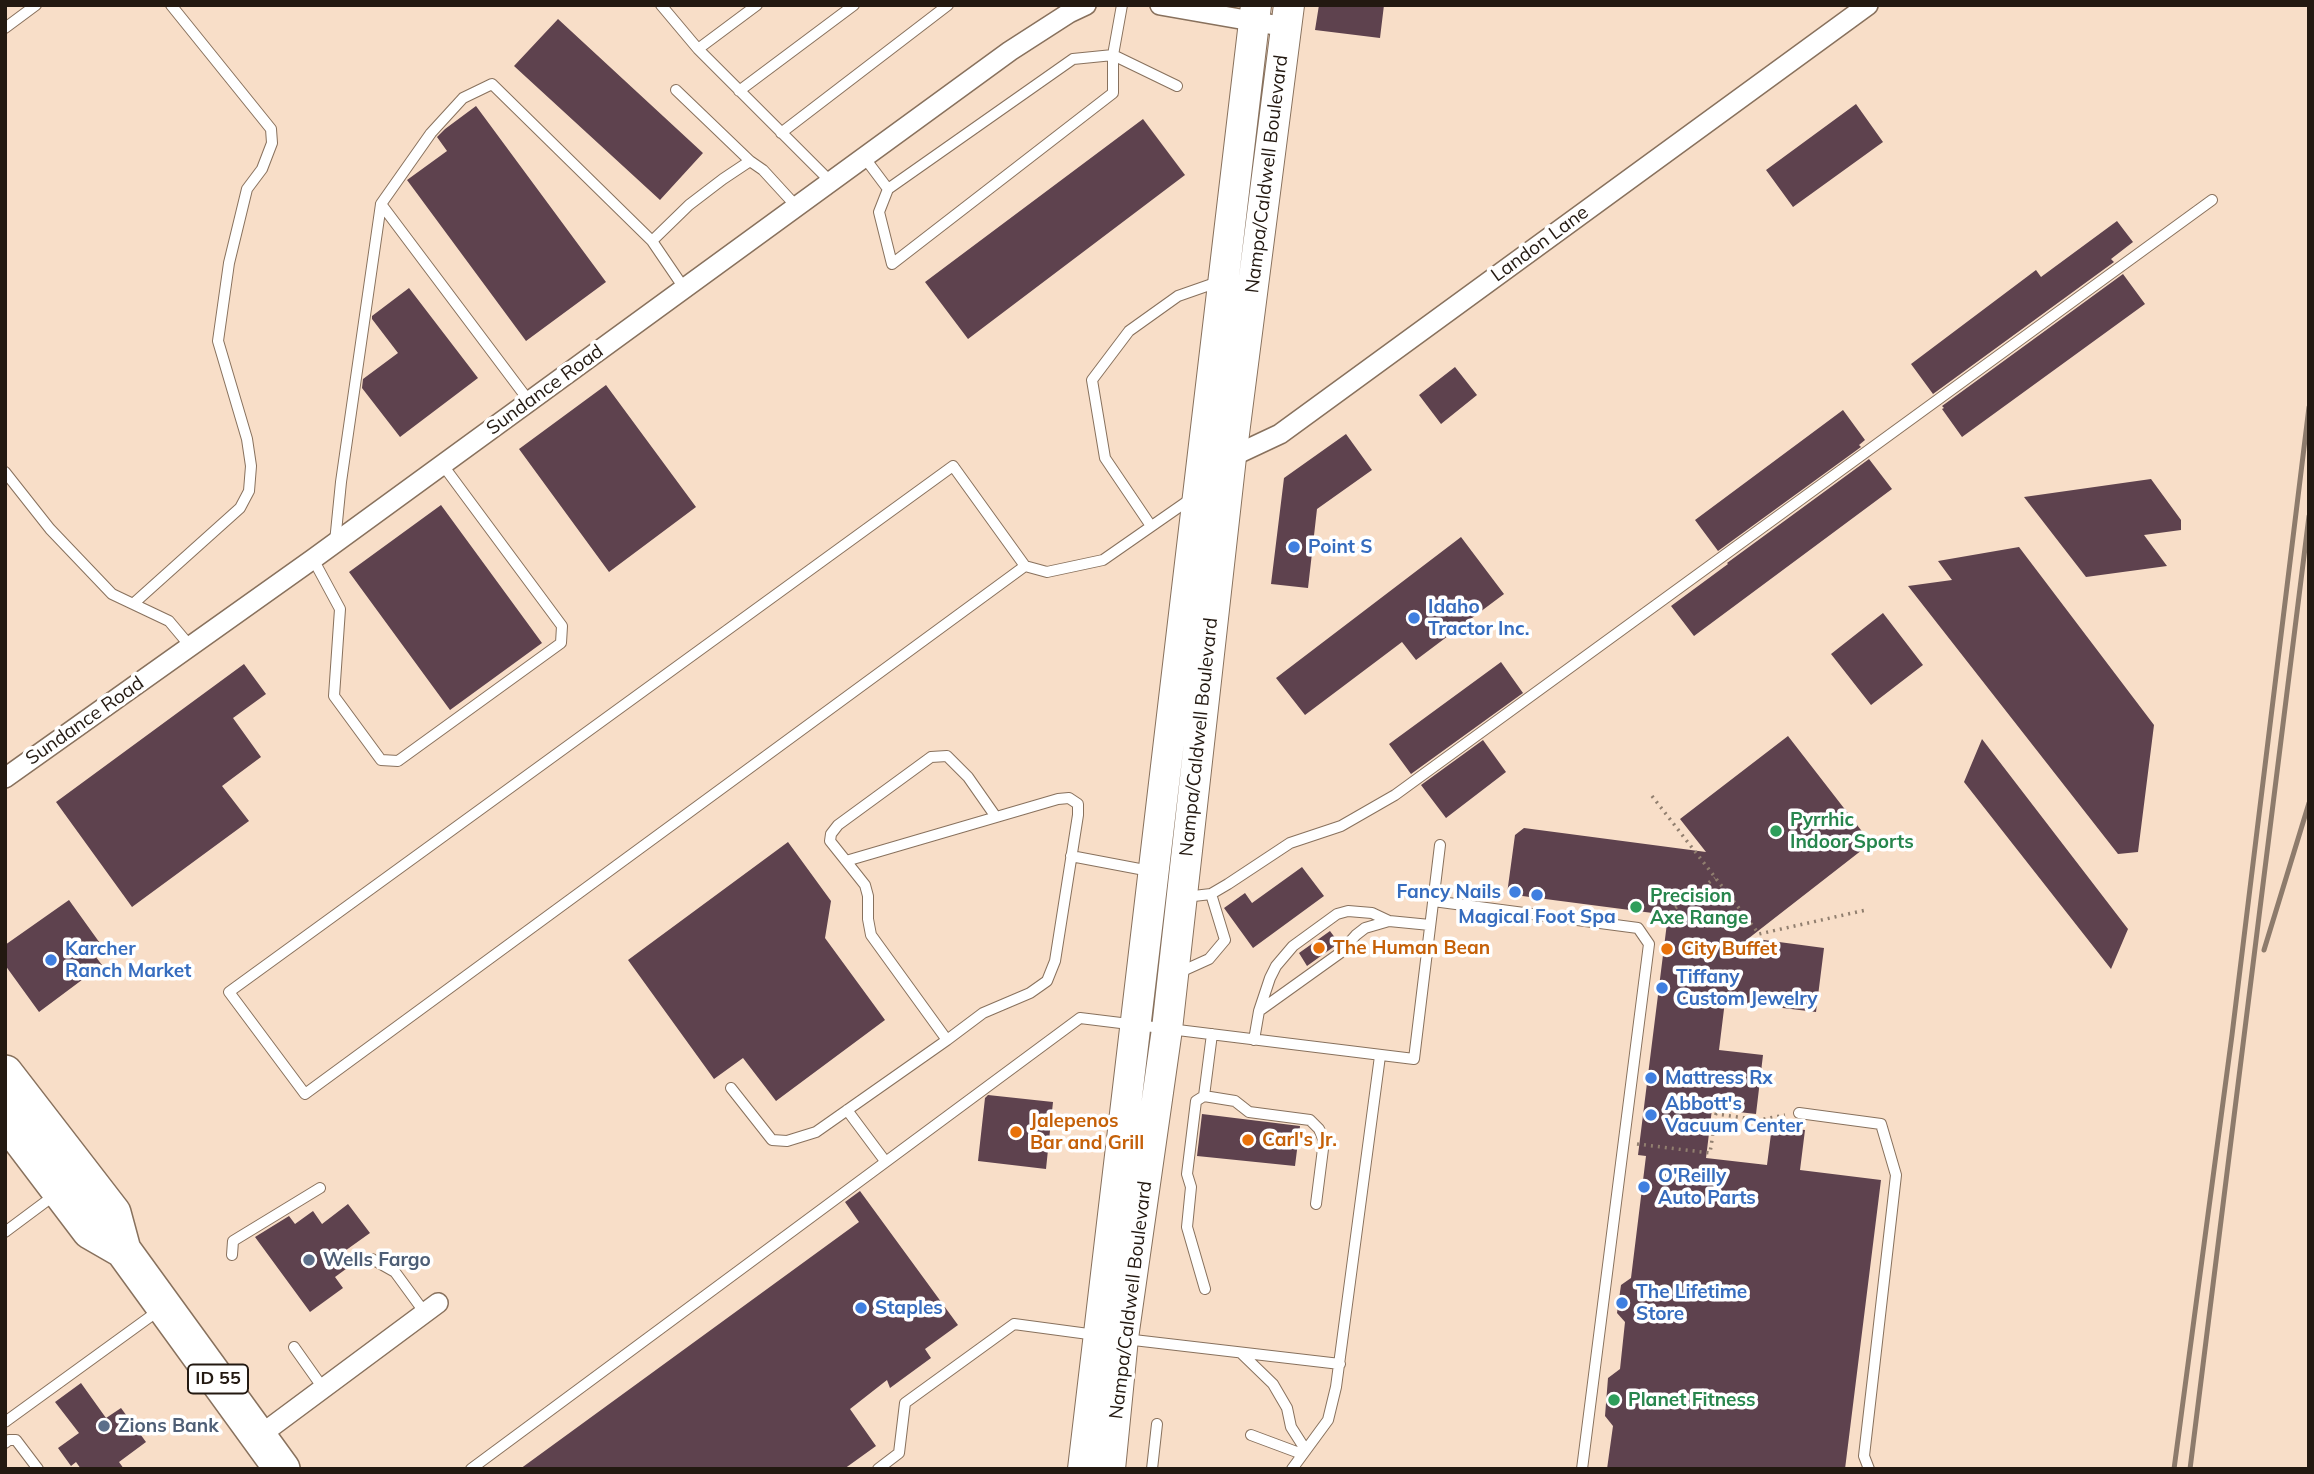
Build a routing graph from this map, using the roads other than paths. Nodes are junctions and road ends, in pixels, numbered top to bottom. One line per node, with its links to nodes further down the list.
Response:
1 (36, 5): 13 (lane)
2 (171, 5): 39 (lane)
3 (661, 5): 14 (lane)
4 (757, 5): 14 (lane)
5 (854, 5): 18 (lane)
6 (948, 5): 19 (lane)
7 (1122, 5): 15 (lane)
8 (1160, 5): 11 (street)
9 (1868, 5): 31 (street, Landon Lane)
10 (1073, 8): 20 (street, Sundance Road)
11 (1255, 14): 12 (street); 28 (main road, Nampa/Caldwell Boulevard)
12 (1288, 16): 31 (main road, Nampa/Caldwell Boulevard)
13 (5, 27)
14 (698, 49): 18 (lane)
15 (1113, 55): 16 (lane); 23 (lane); 23 (lane)
16 (1177, 86)
17 (676, 90): 21 (lane)
18 (740, 91): 19 (lane)
19 (781, 133): 22 (lane)
20 (864, 157): 22 (street, Sundance Road); 23 (lane)
21 (750, 161): 26 (lane); 27 (lane)
22 (830, 181): 26 (street, Sundance Road)
23 (888, 189)
24 (2213, 200): 47 (lane)
25 (381, 204): 27 (lane); 30 (lane); 36 (lane)
26 (796, 206): 29 (street, Sundance Road)
27 (652, 241): 29 (lane)
28 (1223, 280): 31 (main road, Nampa/Caldwell Boulevard); 35 (lane)
29 (684, 288): 30 (street, Sundance Road)
30 (529, 401): 32 (street, Sundance Road)
31 (1216, 459): 34 (main road, Nampa/Caldwell Boulevard); 48 (main road, Nampa/Caldwell Boulevard)
32 (442, 464): 36 (street, Sundance Road); 37 (lane)
33 (5, 472): 39 (lane)
34 (1198, 494): 35 (lane); 46 (main road, Nampa/Caldwell Boulevard)
35 (1150, 526): 38 (lane)
36 (335, 542): 37 (street, Sundance Road)
37 (313, 559): 40 (street, Sundance Road)
38 (1025, 566): 38 (lane)
39 (133, 604): 40 (lane)
40 (190, 646): 41 (street, Sundance Road)
41 (5, 778)
42 (996, 817): 44 (lane); 45 (lane); 45 (lane)
43 (1440, 845): 49 (lane)
44 (1071, 856): 46 (lane); 57 (lane)
45 (846, 861): 57 (lane)
46 (1153, 872): 54 (main road, Nampa/Caldwell Boulevard)
47 (1211, 894): 48 (lane); 52 (lane)
48 (1181, 897): 52 (main road, Nampa/Caldwell Boulevard)
49 (1433, 901): 51 (lane); 96 (lane)
50 (1389, 921): 51 (lane); 53 (lane); 53 (lane)
51 (1430, 925): 59 (lane)
52 (1173, 975): 55 (main road, Nampa/Caldwell Boulevard)
53 (1259, 1011): 58 (lane)
54 (1135, 1025): 55 (lane); 66 (lane); 77 (main road, Nampa/Caldwell Boulevard)
55 (1167, 1029): 56 (lane); 77 (main road, Nampa/Caldwell Boulevard)
56 (1212, 1034): 58 (lane); 62 (lane)
57 (947, 1040): 63 (lane)
58 (1254, 1040): 59 (lane)
59 (1380, 1056): 80 (lane)
60 (5, 1073): 71 (highway, ID 55)
61 (731, 1088): 63 (lane)
62 (1204, 1096): 69 (lane); 74 (lane)
63 (847, 1110): 66 (lane)
64 (1799, 1113): 97 (lane)
65 (5, 1119): 68 (highway, ID 55)
66 (885, 1161): 90 (lane)
67 (320, 1188): 72 (lane)
68 (59, 1192): 70 (lane); 71 (highway, ID 55)
69 (1316, 1204)
70 (5, 1232)
71 (123, 1250): 75 (highway, ID 55)
72 (232, 1255)
73 (372, 1259): 76 (lane)
74 (1205, 1289)
75 (164, 1307): 82 (lane); 85 (highway, ID 55)
76 (432, 1308): 81 (street)
77 (1112, 1337): 79 (lane); 91 (lane); 92 (main road, Nampa/Caldwell Boulevard); 93 (main road, Nampa/Caldwell Boulevard)
78 (295, 1347): 81 (lane)
79 (1241, 1352): 80 (lane); 87 (lane)
80 (1340, 1364): 87 (lane)
81 (323, 1388): 85 (street)
82 (5, 1422)
83 (1157, 1424): 94 (lane)
84 (1251, 1435): 87 (lane)
85 (259, 1436): 89 (highway, ID 55)
86 (5, 1443): 88 (lane)
87 (1303, 1452): 95 (lane)
88 (38, 1469)
89 (282, 1469)
90 (471, 1469)
91 (878, 1469)
92 (1083, 1469)
93 (1110, 1469)
94 (1152, 1469)
95 (1292, 1469)
96 (1582, 1469)
97 (1869, 1469)

